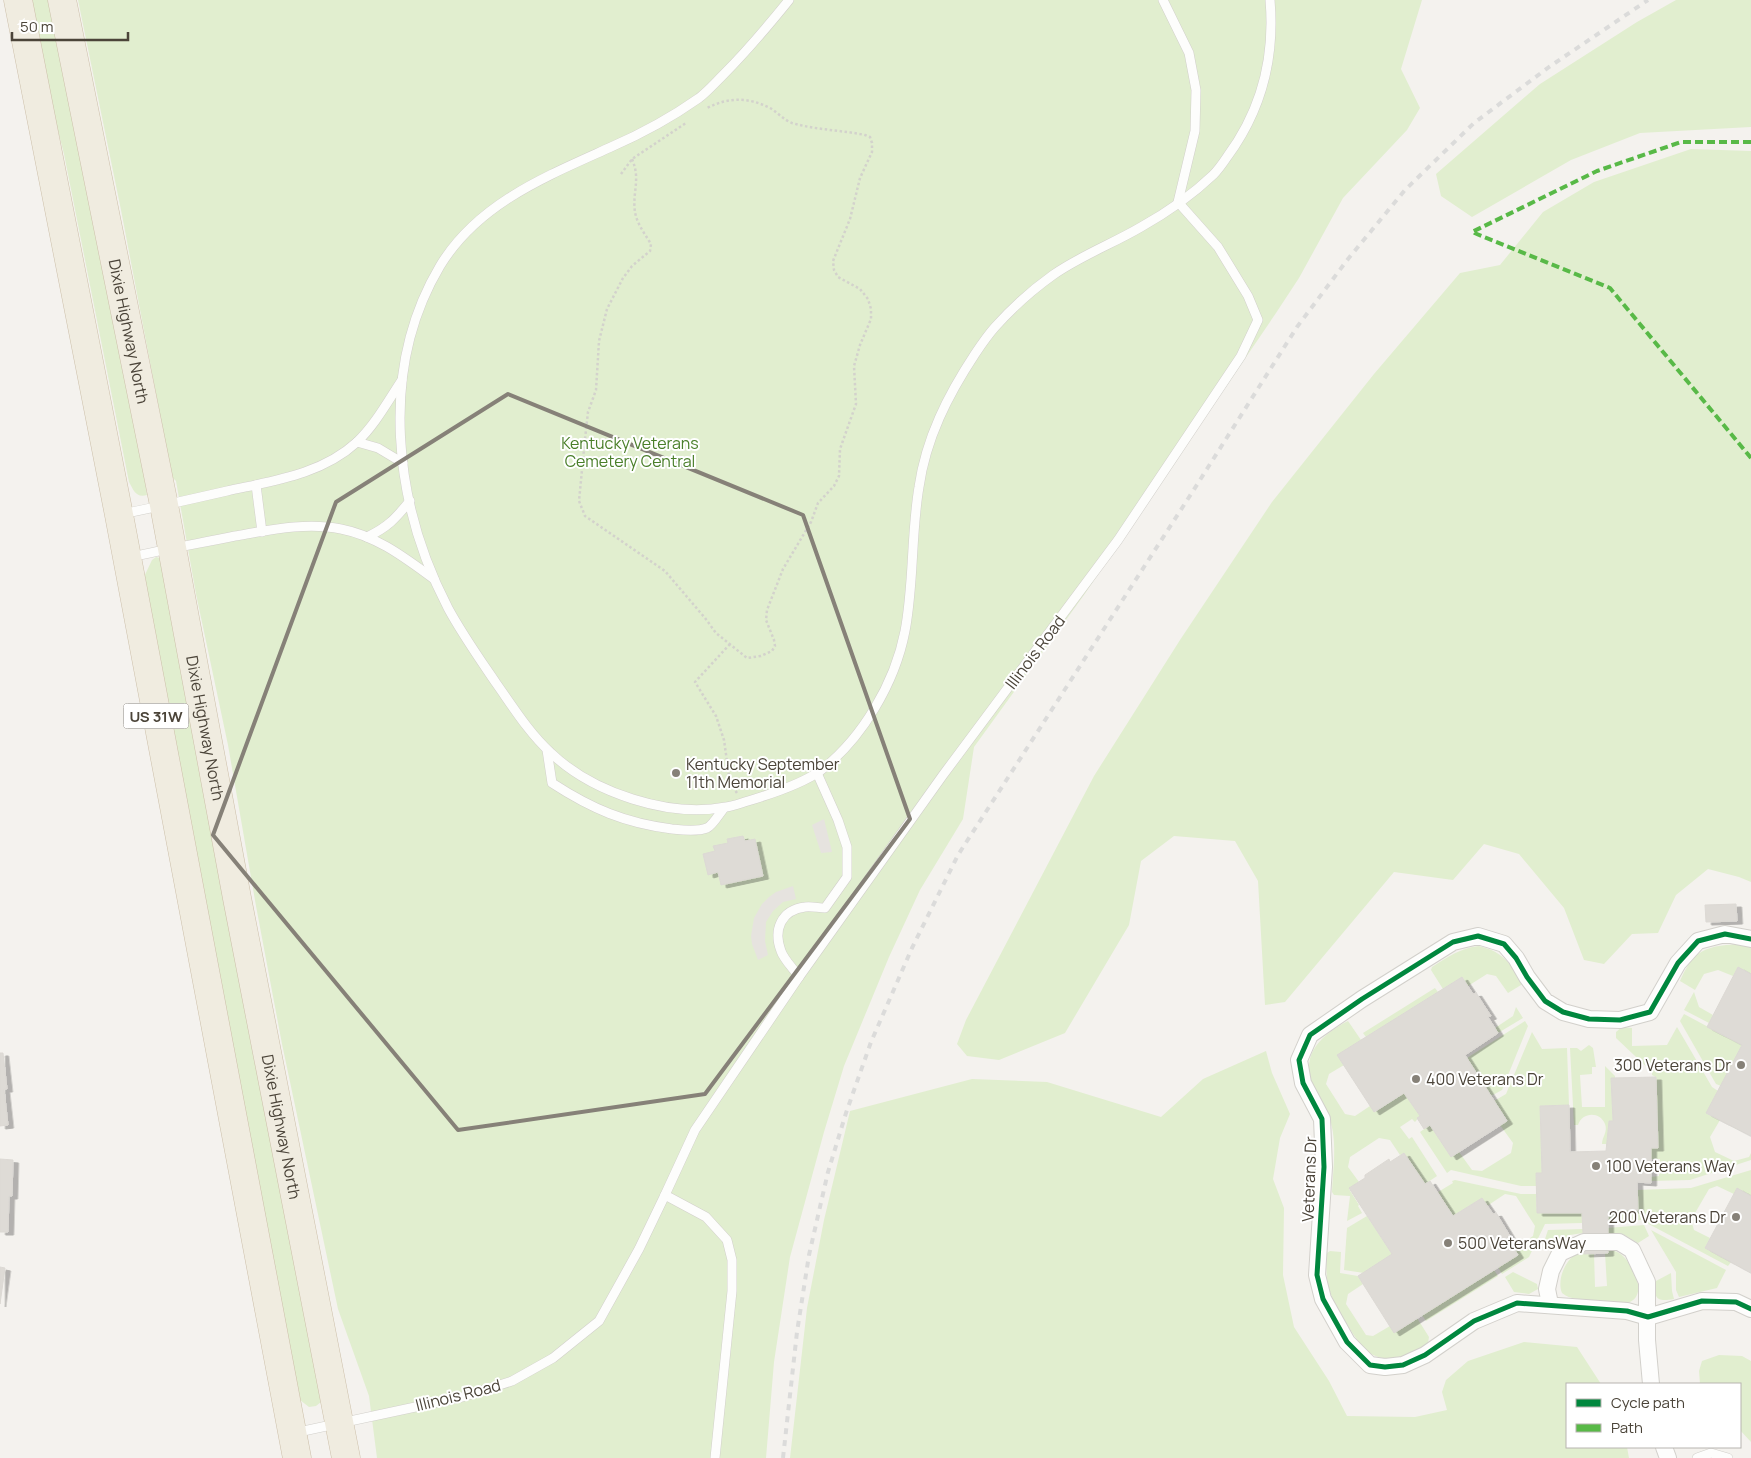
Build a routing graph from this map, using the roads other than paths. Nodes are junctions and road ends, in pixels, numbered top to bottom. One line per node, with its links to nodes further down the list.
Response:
1 (18, 0): 13 (highway, US 31W)
2 (62, 0): 12 (highway, Dixie Highway North / US 31W)
3 (789, 0): 7 (lane)
4 (1163, 0): 6 (lane)
5 (1270, 0): 6 (lane)
6 (1178, 202): 20 (lane); 23 (lane, Illinois Road)
7 (402, 380): 8 (lane); 9 (lane)
8 (357, 442): 9 (lane); 10 (lane)
9 (403, 463): 11 (lane)
10 (256, 485): 12 (lane); 14 (lane)
11 (410, 501): 15 (lane); 18 (lane)
12 (164, 505): 13 (lane); 16 (highway, Dixie Highway North / US 31W)
13 (119, 515): 17 (highway, US 31W)
14 (262, 532): 15 (lane); 16 (lane)
15 (367, 537): 18 (lane)
16 (171, 548): 17 (lane); 29 (highway, Dixie Highway North / US 31W)
17 (126, 558): 30 (highway, US 31W)
18 (435, 579): 19 (lane)
19 (547, 750): 21 (lane); 21 (lane)
20 (817, 773): 21 (lane); 23 (lane)
21 (724, 808)
22 (1751, 939): 25 (street, Veterans Dr)
23 (800, 976): 24 (lane, Illinois Road)
24 (665, 1195): 29 (lane, lllinois Road); 32 (lane)
25 (1550, 1304): 27 (street, Veterans Dr); 27 (street)
26 (1751, 1310): 27 (street, Veterans Dr)
27 (1648, 1316): 28 (street)
28 (1651, 1383)
29 (338, 1423): 30 (lane, lllinois Road); 31 (highway, Dixie Highway North / US 31W)
30 (294, 1446)
31 (346, 1458)
32 (715, 1458)
33 (1697, 1458): 34 (lane)
34 (1728, 1458)

